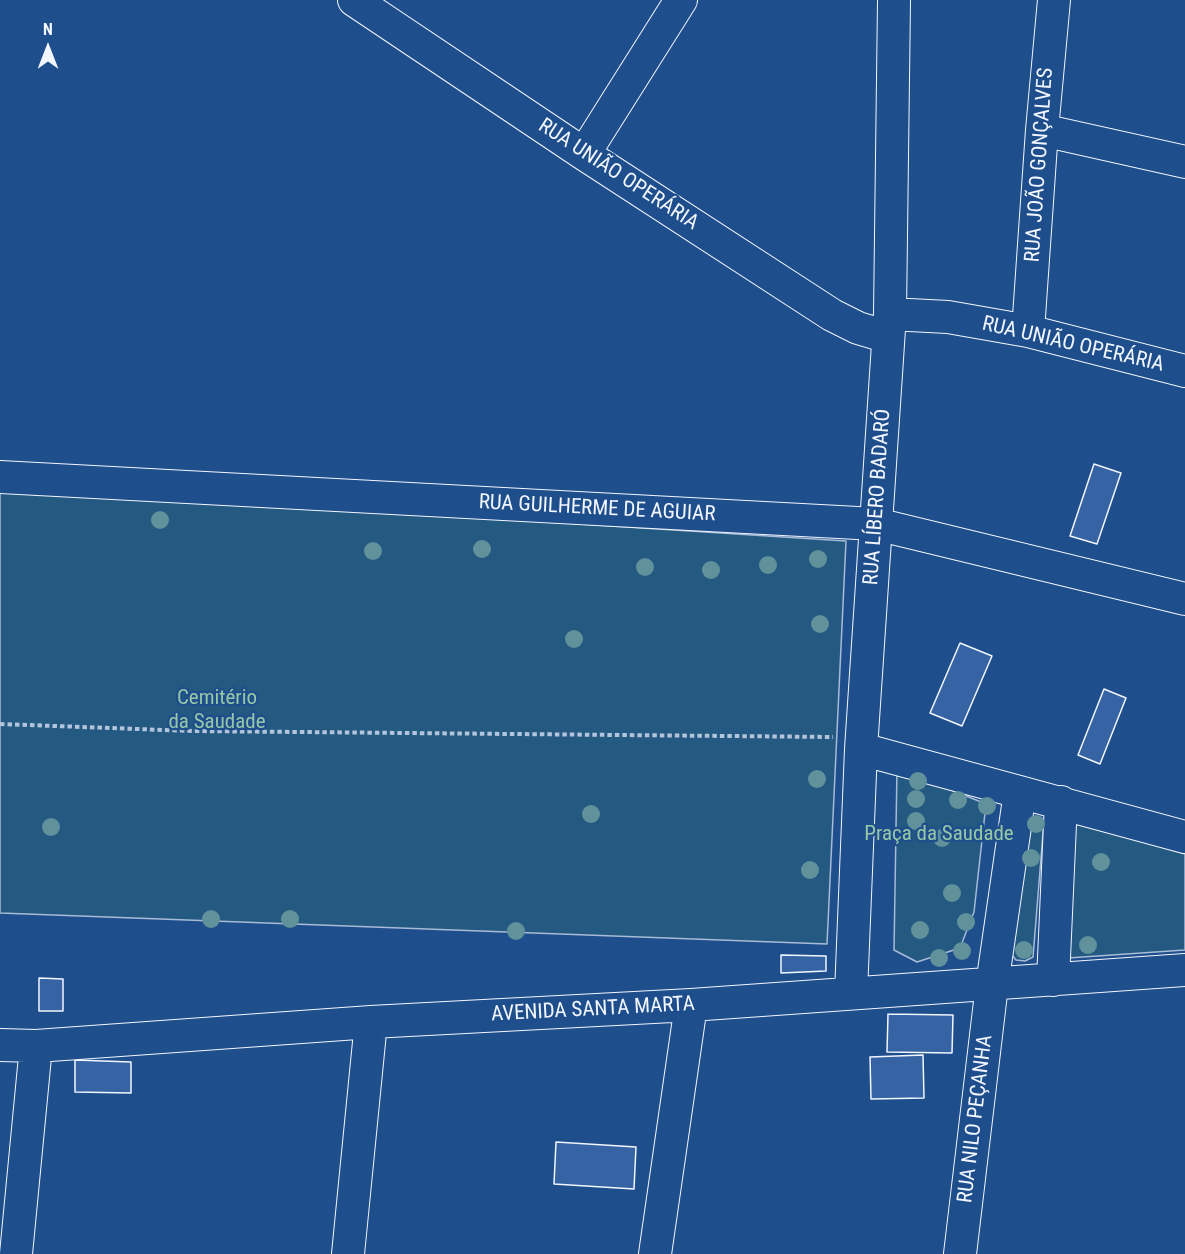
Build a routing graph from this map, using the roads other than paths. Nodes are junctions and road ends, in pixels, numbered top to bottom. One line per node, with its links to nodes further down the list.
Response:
1 (354, 0): 6 (street, RUA UNIÃO OPERÁRIA)
2 (681, 0): 6 (street)
3 (894, 0): 8 (street, RUA LÍBERO BADARÓ)
4 (1054, 0): 5 (street, RUA JOÃO GONÇALVES)
5 (1042, 130): 7 (street); 9 (street, RUA JOÃO GONÇALVES)
6 (584, 154): 8 (street, RUA UNIÃO OPERÁRIA)
7 (1185, 162)
8 (889, 326): 9 (street, RUA UNIÃO OPERÁRIA); 12 (street, RUA LÍBERO BADARÓ)
9 (1028, 331): 10 (street, RUA UNIÃO OPERÁRIA)
10 (1185, 371)
11 (0, 477): 12 (street, RUA GUILHERME DE AGUIAR)
12 (876, 524): 13 (street, RUA GUILHERME DE AGUIAR); 14 (street, RUA LÍBERO BADARÓ)
13 (1185, 599)
14 (861, 749): 15 (street); 21 (street, RUA LÍBERO BADARÓ)
15 (1020, 792): 16 (street); 20 (street, RUA NILO PEÇANHA)
16 (1061, 802): 17 (street); 19 (street)
17 (1185, 837)
18 (1185, 970): 19 (street, AVENIDA SANTA MARTA)
19 (1053, 980): 20 (street, AVENIDA SANTA MARTA)
20 (992, 985): 21 (street, AVENIDA SANTA MARTA); 29 (street, RUA NILO PEÇANHA)
21 (851, 993): 22 (street, AVENIDA SANTA MARTA)
22 (691, 1005): 23 (street, AVENIDA SANTA MARTA); 28 (street)
23 (372, 1022): 25 (street, AVENIDA SANTA MARTA); 27 (street)
24 (0, 1045): 25 (street, AVENIDA SANTA MARTA)
25 (36, 1046): 26 (street)
26 (16, 1254)
27 (348, 1254)
28 (655, 1254)
29 (960, 1254)

